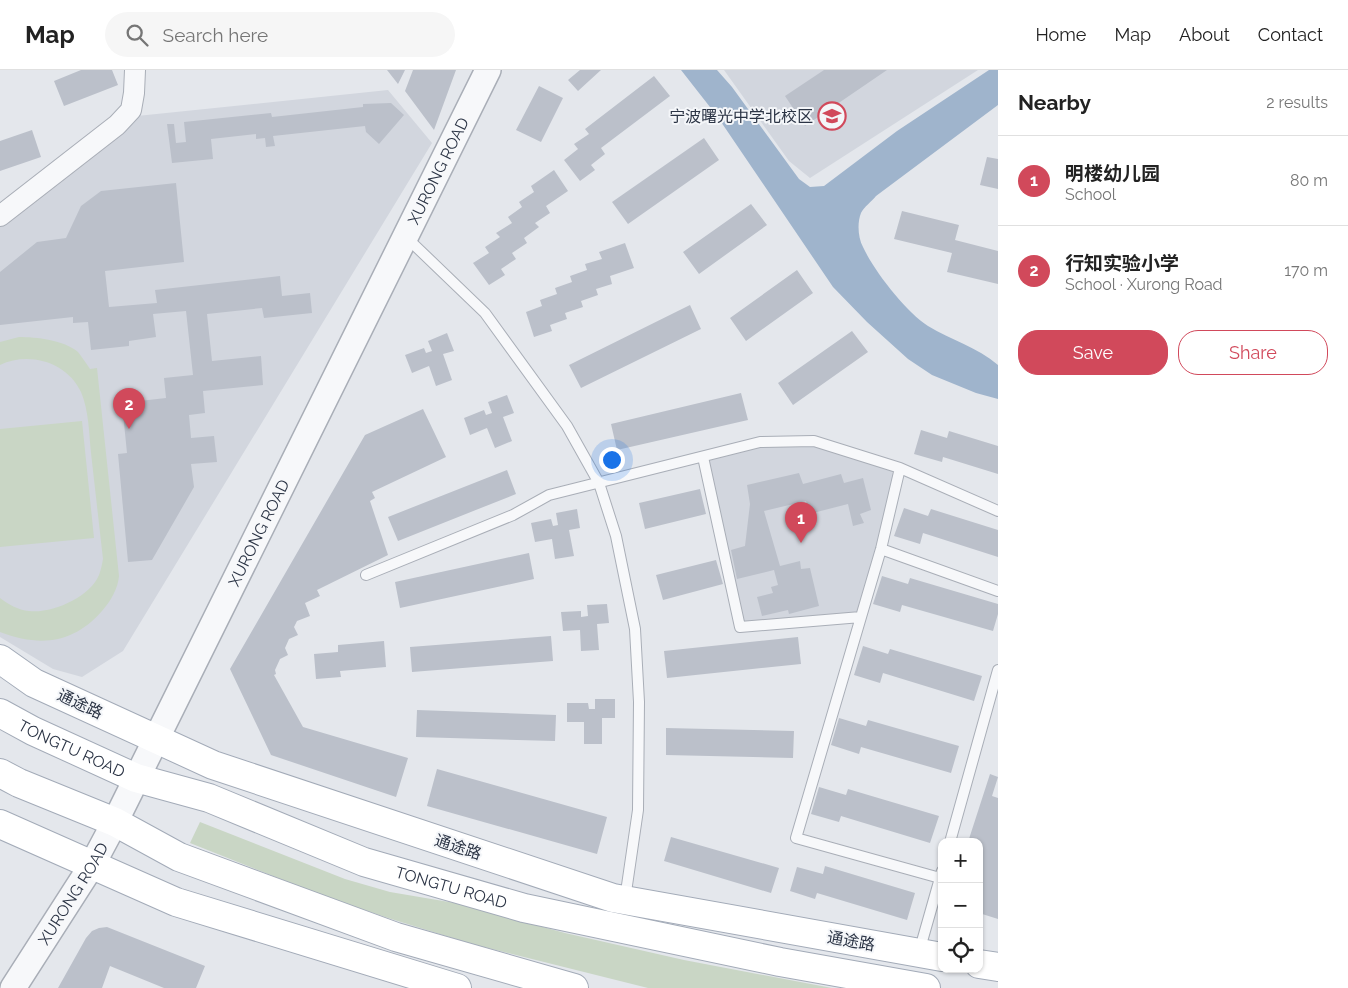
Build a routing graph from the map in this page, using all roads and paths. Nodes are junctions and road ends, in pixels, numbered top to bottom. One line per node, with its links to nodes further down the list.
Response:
1 (135, 70): 3 (street)
2 (488, 70): 4 (street, XURONG ROAD)
3 (0, 216)
4 (406, 237): 7 (lane); 16 (street, XURONG ROAD)
5 (703, 457): 6 (lane); 7 (lane); 12 (lane)
6 (900, 468): 8 (lane); 9 (lane)
7 (599, 483): 10 (lane); 25 (lane)
8 (998, 511)
9 (881, 549): 11 (lane); 12 (lane)
10 (366, 575)
11 (998, 591)
12 (861, 617): 23 (lane)
13 (0, 659): 16 (main road, 通途路)
14 (998, 670): 21 (lane)
15 (0, 713): 18 (main road, TONGTU ROAD)
16 (157, 740): 18 (street, XURONG ROAD); 25 (main road, 通途路)
17 (0, 773): 19 (main road)
18 (136, 778): 19 (street, XURONG ROAD); 32 (main road, TONGTU ROAD)
19 (115, 822): 22 (street, XURONG ROAD); 31 (main road)
20 (0, 824): 22 (main road)
21 (951, 838)
22 (92, 865): 29 (street, XURONG ROAD); 30 (main road)
23 (938, 874)
24 (940, 883): 26 (lane)
25 (625, 900): 26 (main road, 通途路)
26 (930, 955)
27 (983, 965): 28 (main road)
28 (998, 967)
29 (13, 988)
30 (457, 988)
31 (574, 988)
32 (926, 988)

